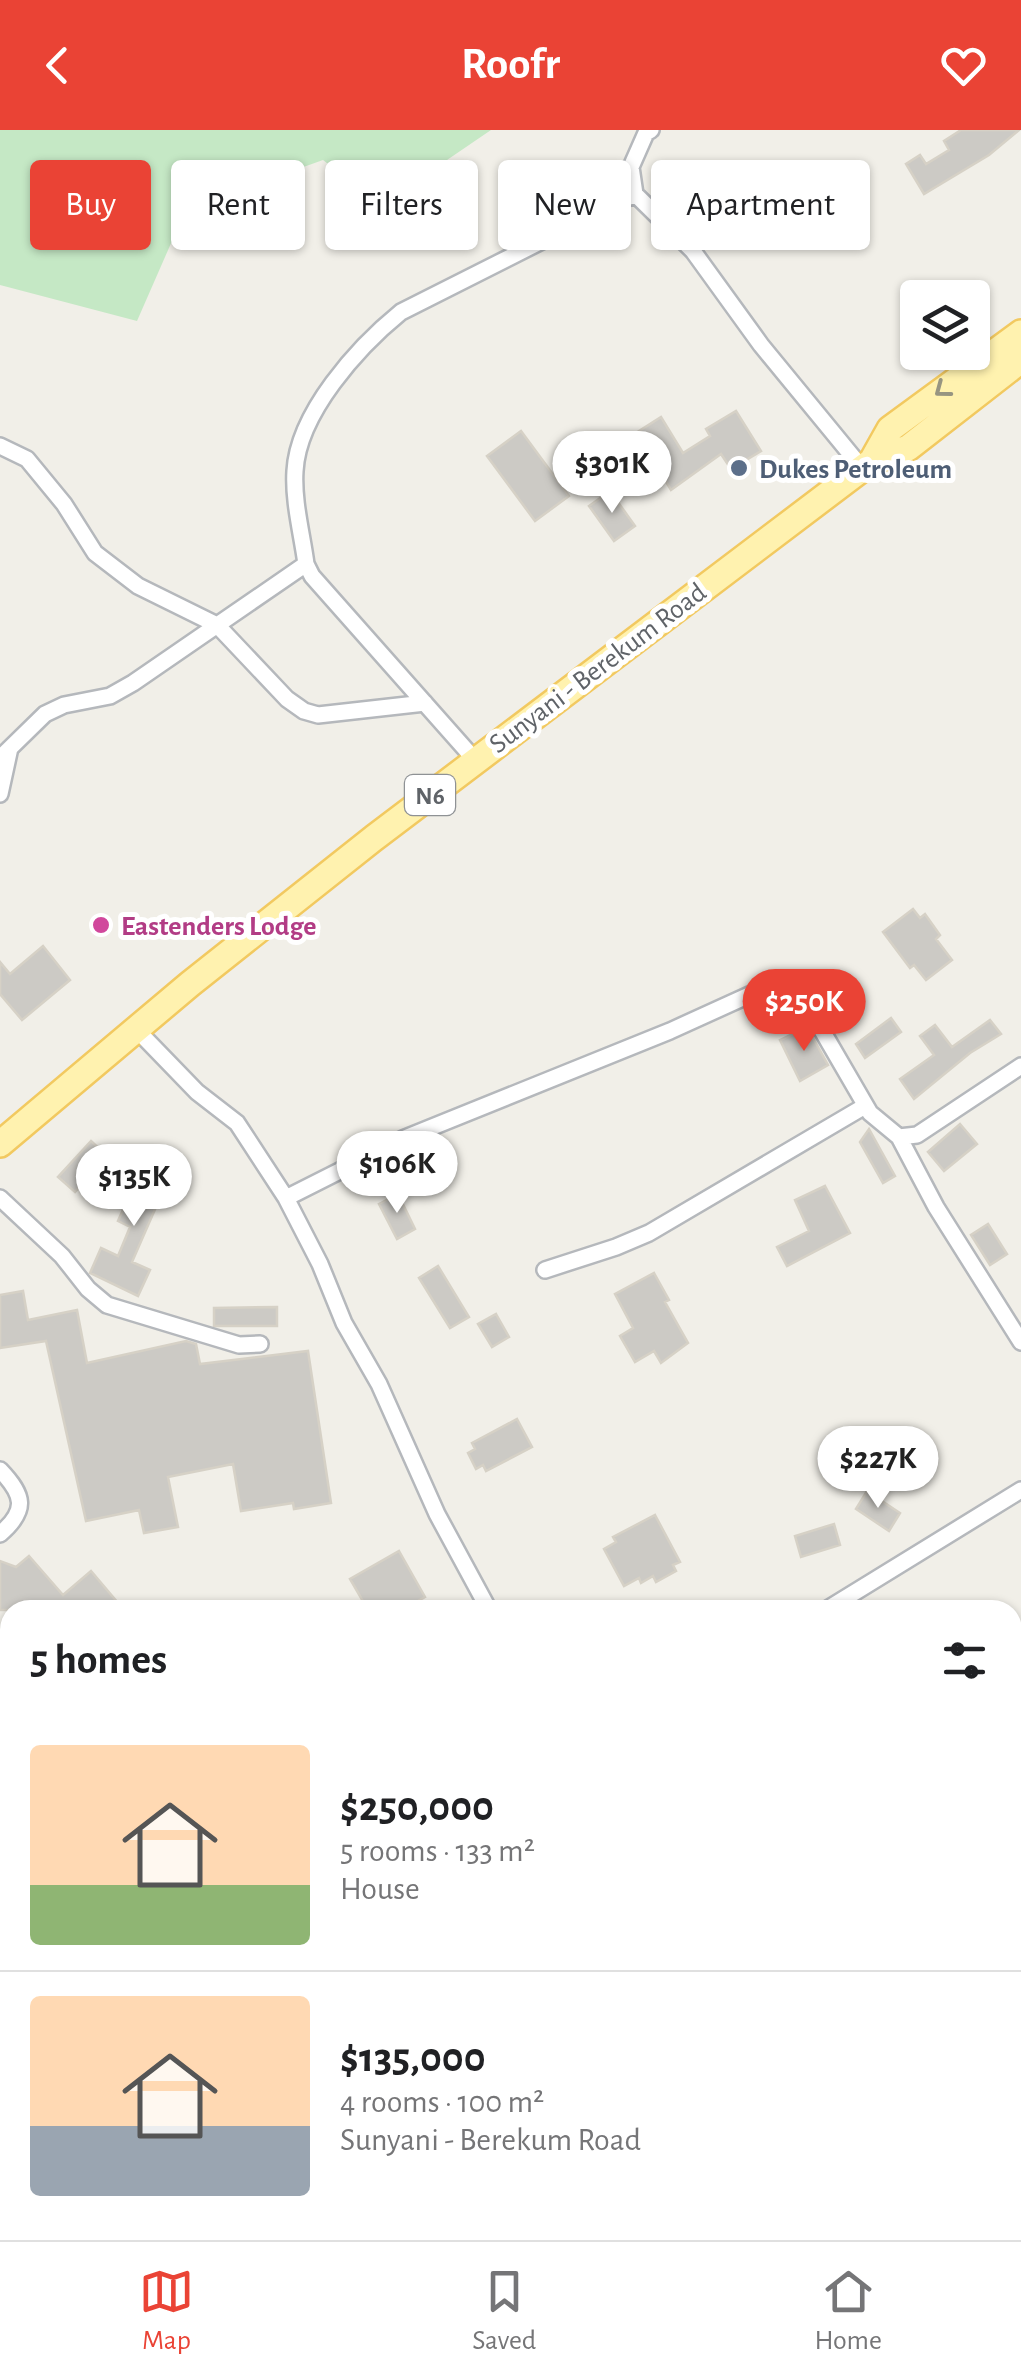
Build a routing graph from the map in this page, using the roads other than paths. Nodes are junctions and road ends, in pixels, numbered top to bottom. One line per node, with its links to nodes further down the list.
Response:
1 (651, 130): 2 (street)
2 (635, 194): 6 (street); 7 (street)
3 (1021, 333): 6 (main road, Sunyani - Berekum Road / N6, one-way to 6)
4 (1021, 360): 6 (main road, Sunyani - Berekum Road / N6)
5 (0, 446): 8 (street)
6 (867, 465): 11 (main road, Sunyani - Berekum Road / N6)
7 (306, 564): 8 (street); 9 (street)
8 (217, 625): 9 (street); 10 (street)
9 (425, 703): 11 (street)
10 (5, 751): 12 (street)
11 (475, 760): 13 (main road, Sunyani - Berekum Road / N6)
12 (0, 794)
13 (136, 1029): 17 (main road, Sunyani - Berekum Road / N6); 19 (street)
14 (1021, 1066): 16 (street)
15 (866, 1106): 16 (street); 19 (street); 20 (street)
16 (900, 1137): 21 (street)
17 (0, 1144)
18 (0, 1198): 22 (street)
19 (286, 1198): 26 (street)
20 (545, 1270)
21 (1021, 1342)
22 (260, 1344)
23 (0, 1470): 25 (street)
24 (1021, 1492): 27 (street)
25 (0, 1534)
26 (484, 1600)
27 (843, 1600)

